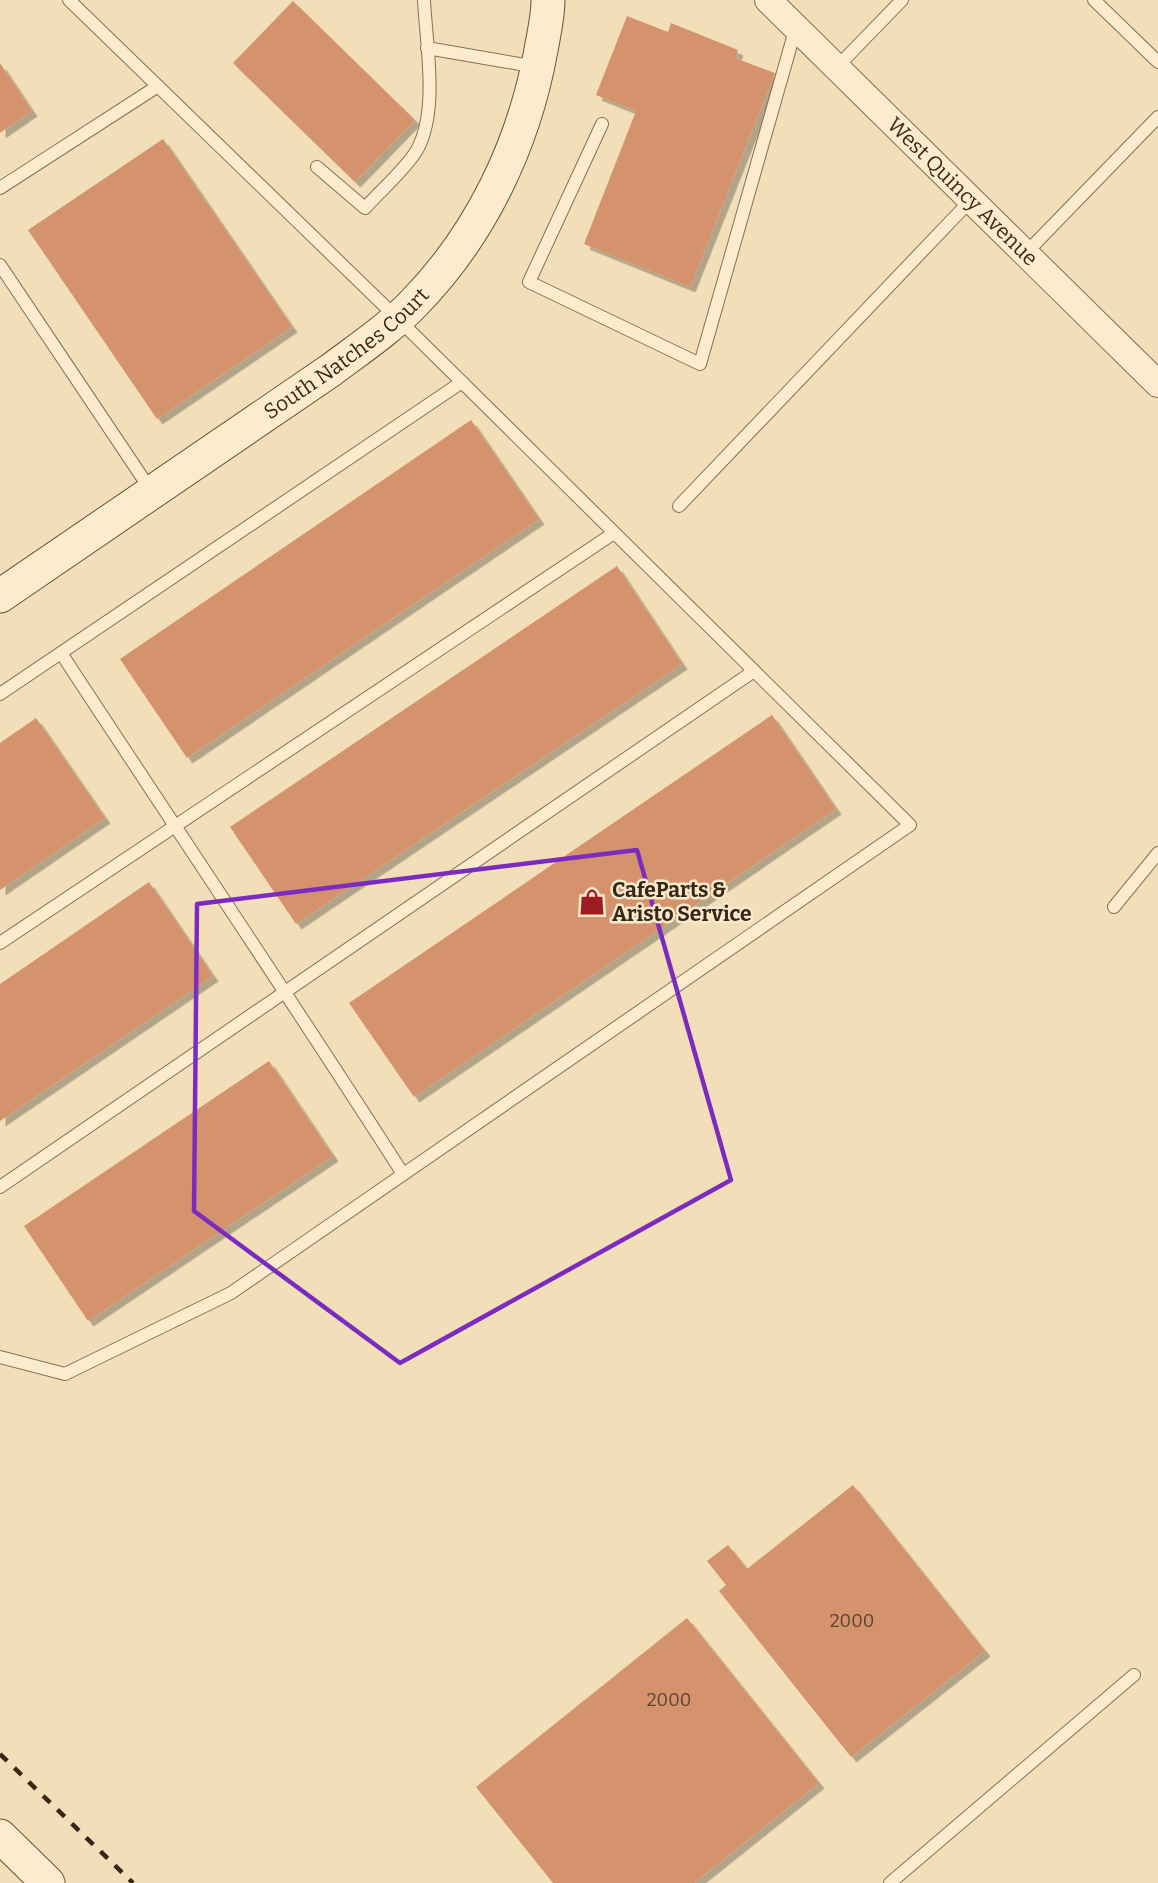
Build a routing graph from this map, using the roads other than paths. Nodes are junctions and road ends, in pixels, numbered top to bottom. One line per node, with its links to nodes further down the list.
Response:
1 (69, 0): 12 (lane)
2 (424, 0): 8 (lane)
3 (548, 0): 11 (street, South Natches Court)
4 (768, 0): 7 (street, West Quincy Avenue)
5 (902, 0): 10 (lane)
6 (1094, 0): 9 (lane)
7 (796, 27): 10 (street, West Quincy Avenue); 14 (lane)
8 (427, 48): 11 (lane); 15 (lane)
9 (1158, 62)
10 (837, 67): 17 (street, West Quincy Avenue)
11 (538, 68): 20 (street, South Natches Court)
12 (158, 86): 16 (lane); 20 (lane)
13 (1158, 117): 18 (lane)
14 (602, 124)
15 (317, 167)
16 (0, 188)
17 (971, 200): 18 (street, West Quincy Avenue); 24 (lane)
18 (1026, 253): 22 (street, West Quincy Avenue)
19 (0, 265): 23 (lane)
20 (397, 318): 21 (lane); 23 (street, South Natches Court)
21 (462, 382): 25 (lane); 27 (lane)
22 (1158, 384)
23 (152, 493): 26 (street, South Natches Court)
24 (679, 506)
25 (614, 533): 28 (lane); 30 (lane)
26 (0, 596)
27 (61, 653): 29 (lane); 30 (lane)
28 (754, 671): 34 (lane); 35 (lane)
29 (0, 694)
30 (174, 826): 33 (lane); 34 (lane)
31 (1158, 853): 32 (lane)
32 (1114, 907)
33 (0, 943)
34 (286, 992): 35 (lane); 36 (lane)
35 (403, 1174): 37 (lane)
36 (0, 1187)
37 (0, 1357)
38 (1134, 1676): 41 (lane)
39 (0, 1836): 40 (street)
40 (48, 1883)
41 (890, 1883)

